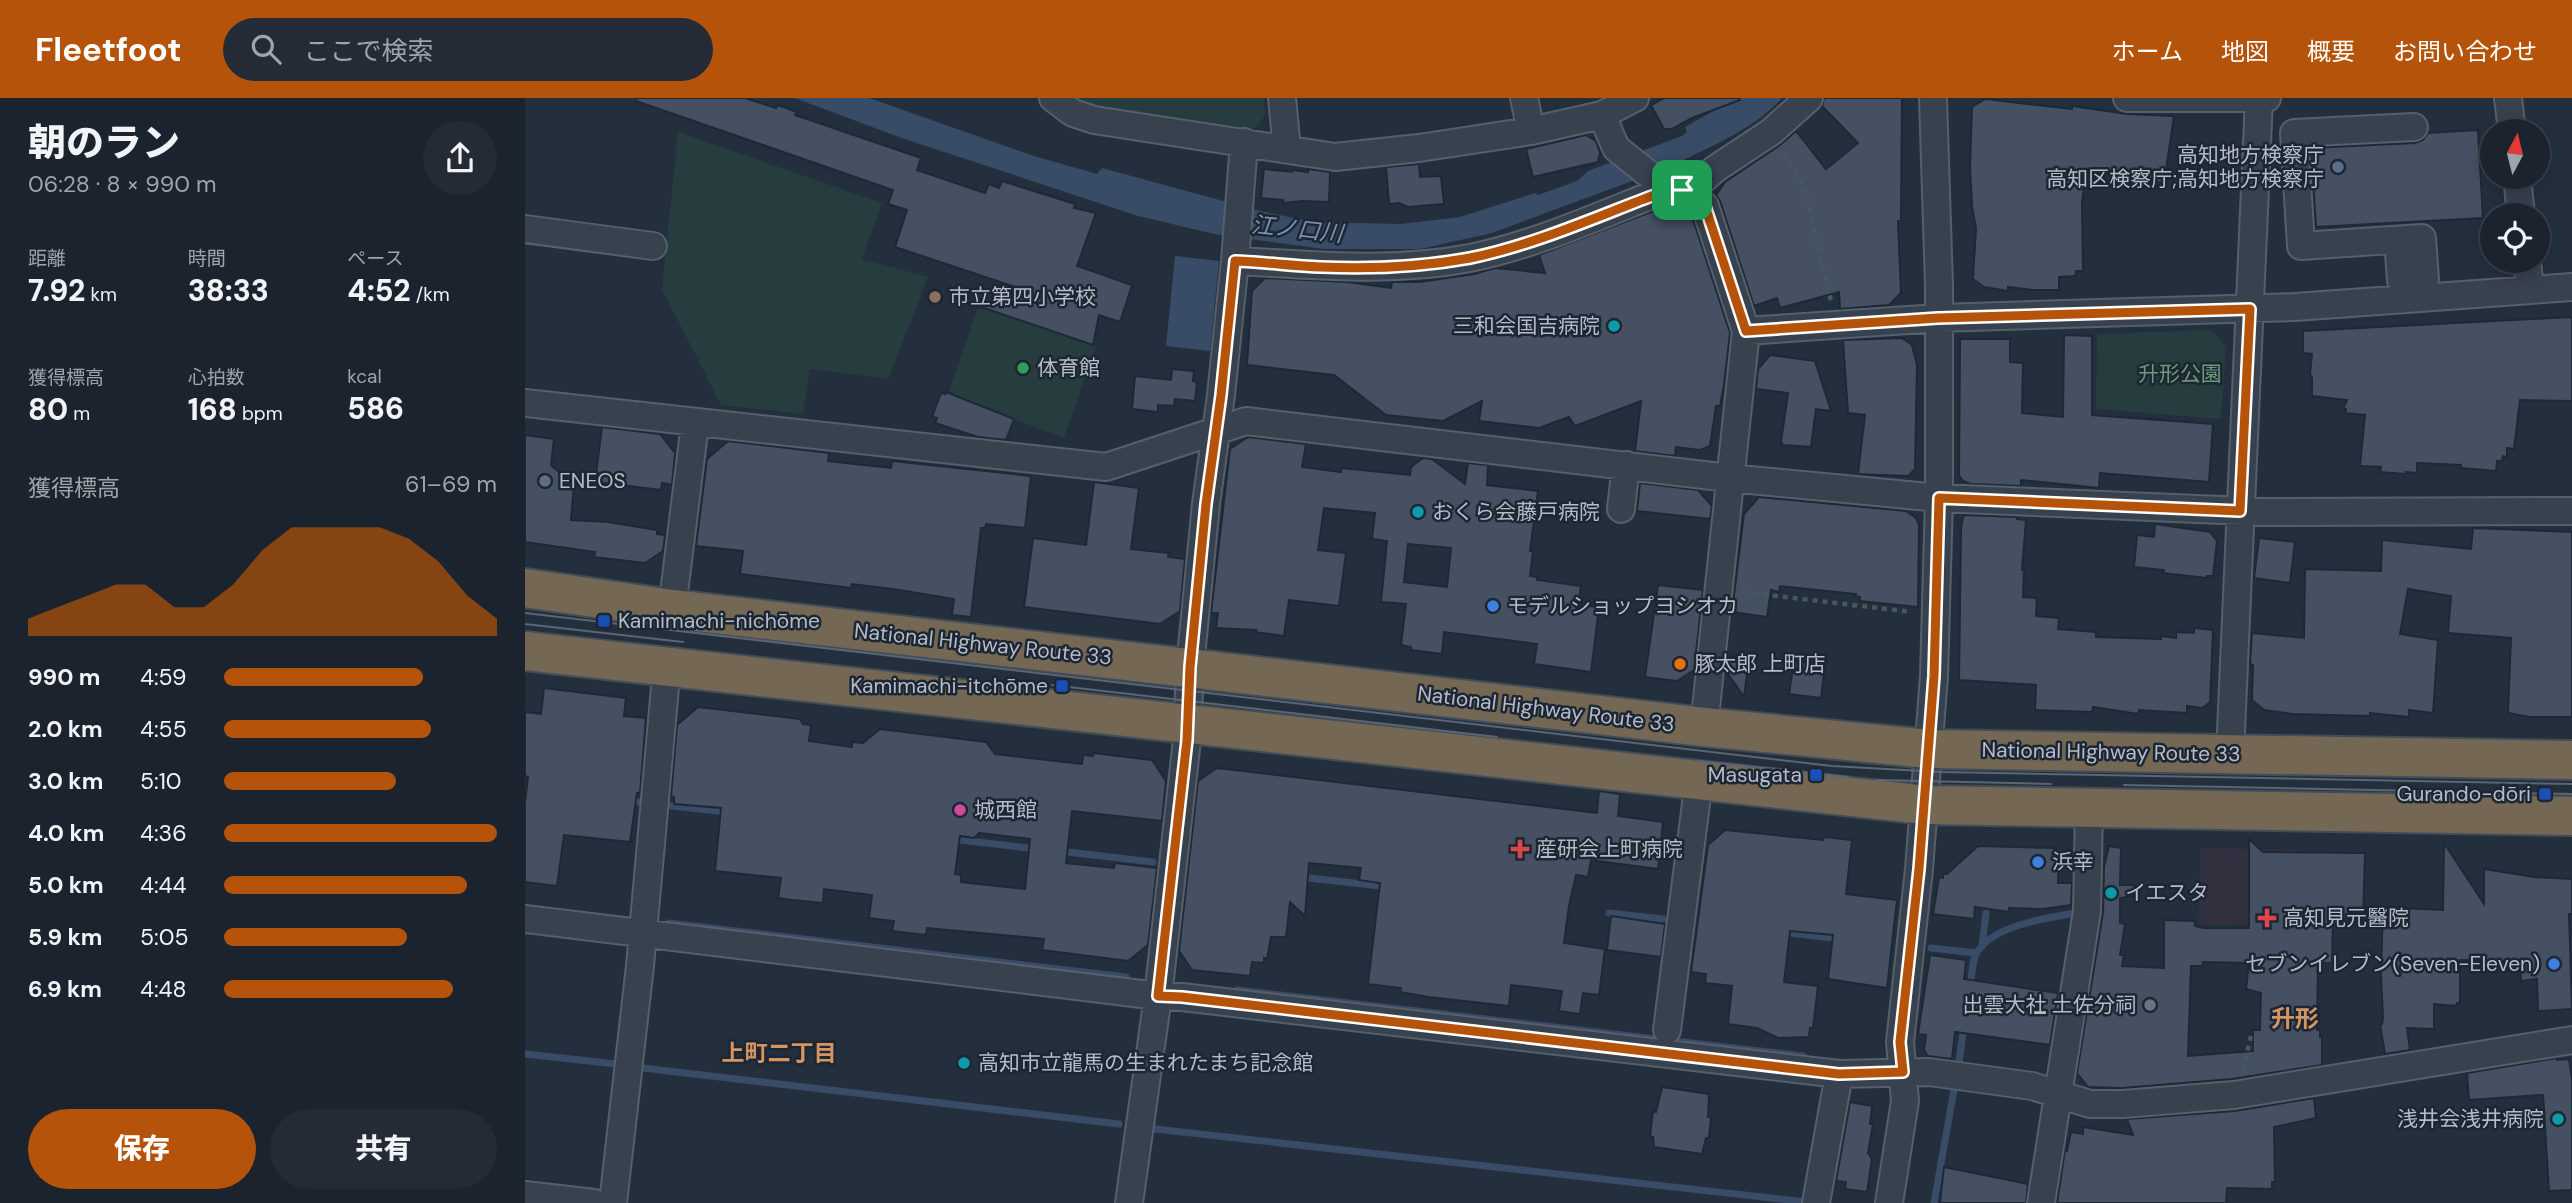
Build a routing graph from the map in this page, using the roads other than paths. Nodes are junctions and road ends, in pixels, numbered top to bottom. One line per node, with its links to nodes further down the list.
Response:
1 (1053, 98): 17 (street)
2 (1282, 98): 18 (street)
3 (1524, 98): 16 (street)
4 (1635, 98): 13 (street)
5 (1809, 98): 19 (street)
6 (1933, 98): 30 (street)
7 (2127, 98): 12 (street)
8 (2259, 98): 9 (street); 12 (street); 21 (street)
9 (2267, 98)
10 (2498, 98): 11 (street)
11 (2508, 98): 14 (street)
12 (2183, 99)
13 (1602, 115): 16 (street); 19 (street)
14 (2511, 119)
15 (2414, 127): 20 (street)
16 (1531, 131): 18 (street)
17 (1244, 142): 18 (street); 24 (street)
18 (1287, 149)
19 (1682, 190): 24 (street); 31 (street)
20 (2298, 198): 21 (street); 26 (street)
21 (2255, 201): 29 (street)
22 (525, 229): 23 (street)
23 (653, 246)
24 (1236, 254): 34 (street)
25 (2528, 273): 28 (street)
26 (2413, 279)
27 (2572, 287): 28 (street)
28 (2530, 289): 29 (street)
29 (2250, 309): 30 (street); 39 (street)
30 (1938, 318): 31 (street); 37 (street)
31 (1746, 331): 36 (street)
32 (525, 403): 33 (street)
33 (695, 424): 34 (street); 42 (street)
34 (1217, 430): 35 (street); 45 (street)
35 (1626, 465): 36 (street); 38 (street)
36 (1729, 478): 37 (street); 47 (street)
37 (1939, 498): 39 (street); 48 (street)
38 (1621, 509)
39 (2240, 511): 40 (street); 49 (street)
40 (2572, 511)
41 (525, 587): 42 (highway, National Highway Route 33)
42 (672, 609): 45 (highway, National Highway Route 33)
43 (525, 651): 44 (highway)
44 (667, 665): 46 (highway); 56 (street)
45 (1190, 667): 46 (street); 47 (highway, National Highway Route 33)
46 (1187, 723): 51 (highway); 57 (street)
47 (1704, 727): 48 (highway, National Highway Route 33)
48 (1929, 749): 49 (highway, National Highway Route 33); 52 (street)
49 (2230, 754): 50 (highway, National Highway Route 33)
50 (2572, 760)
51 (1699, 780): 52 (highway); 58 (street)
52 (1924, 805): 53 (highway); 60 (street)
53 (2089, 809): 54 (highway); 62 (street)
54 (2572, 816)
55 (525, 919): 56 (street)
56 (642, 934): 57 (street); 65 (street)
57 (1158, 996): 61 (street); 66 (street)
58 (1667, 1030)
59 (2572, 1040): 62 (street)
60 (1903, 1072): 61 (street); 62 (street); 68 (street)
61 (1839, 1074): 67 (street)
62 (2059, 1094): 69 (street)
63 (525, 1195): 64 (street)
64 (594, 1203)
65 (613, 1203)
66 (1129, 1203)
67 (1816, 1203)
68 (1889, 1203)
69 (2041, 1203)

